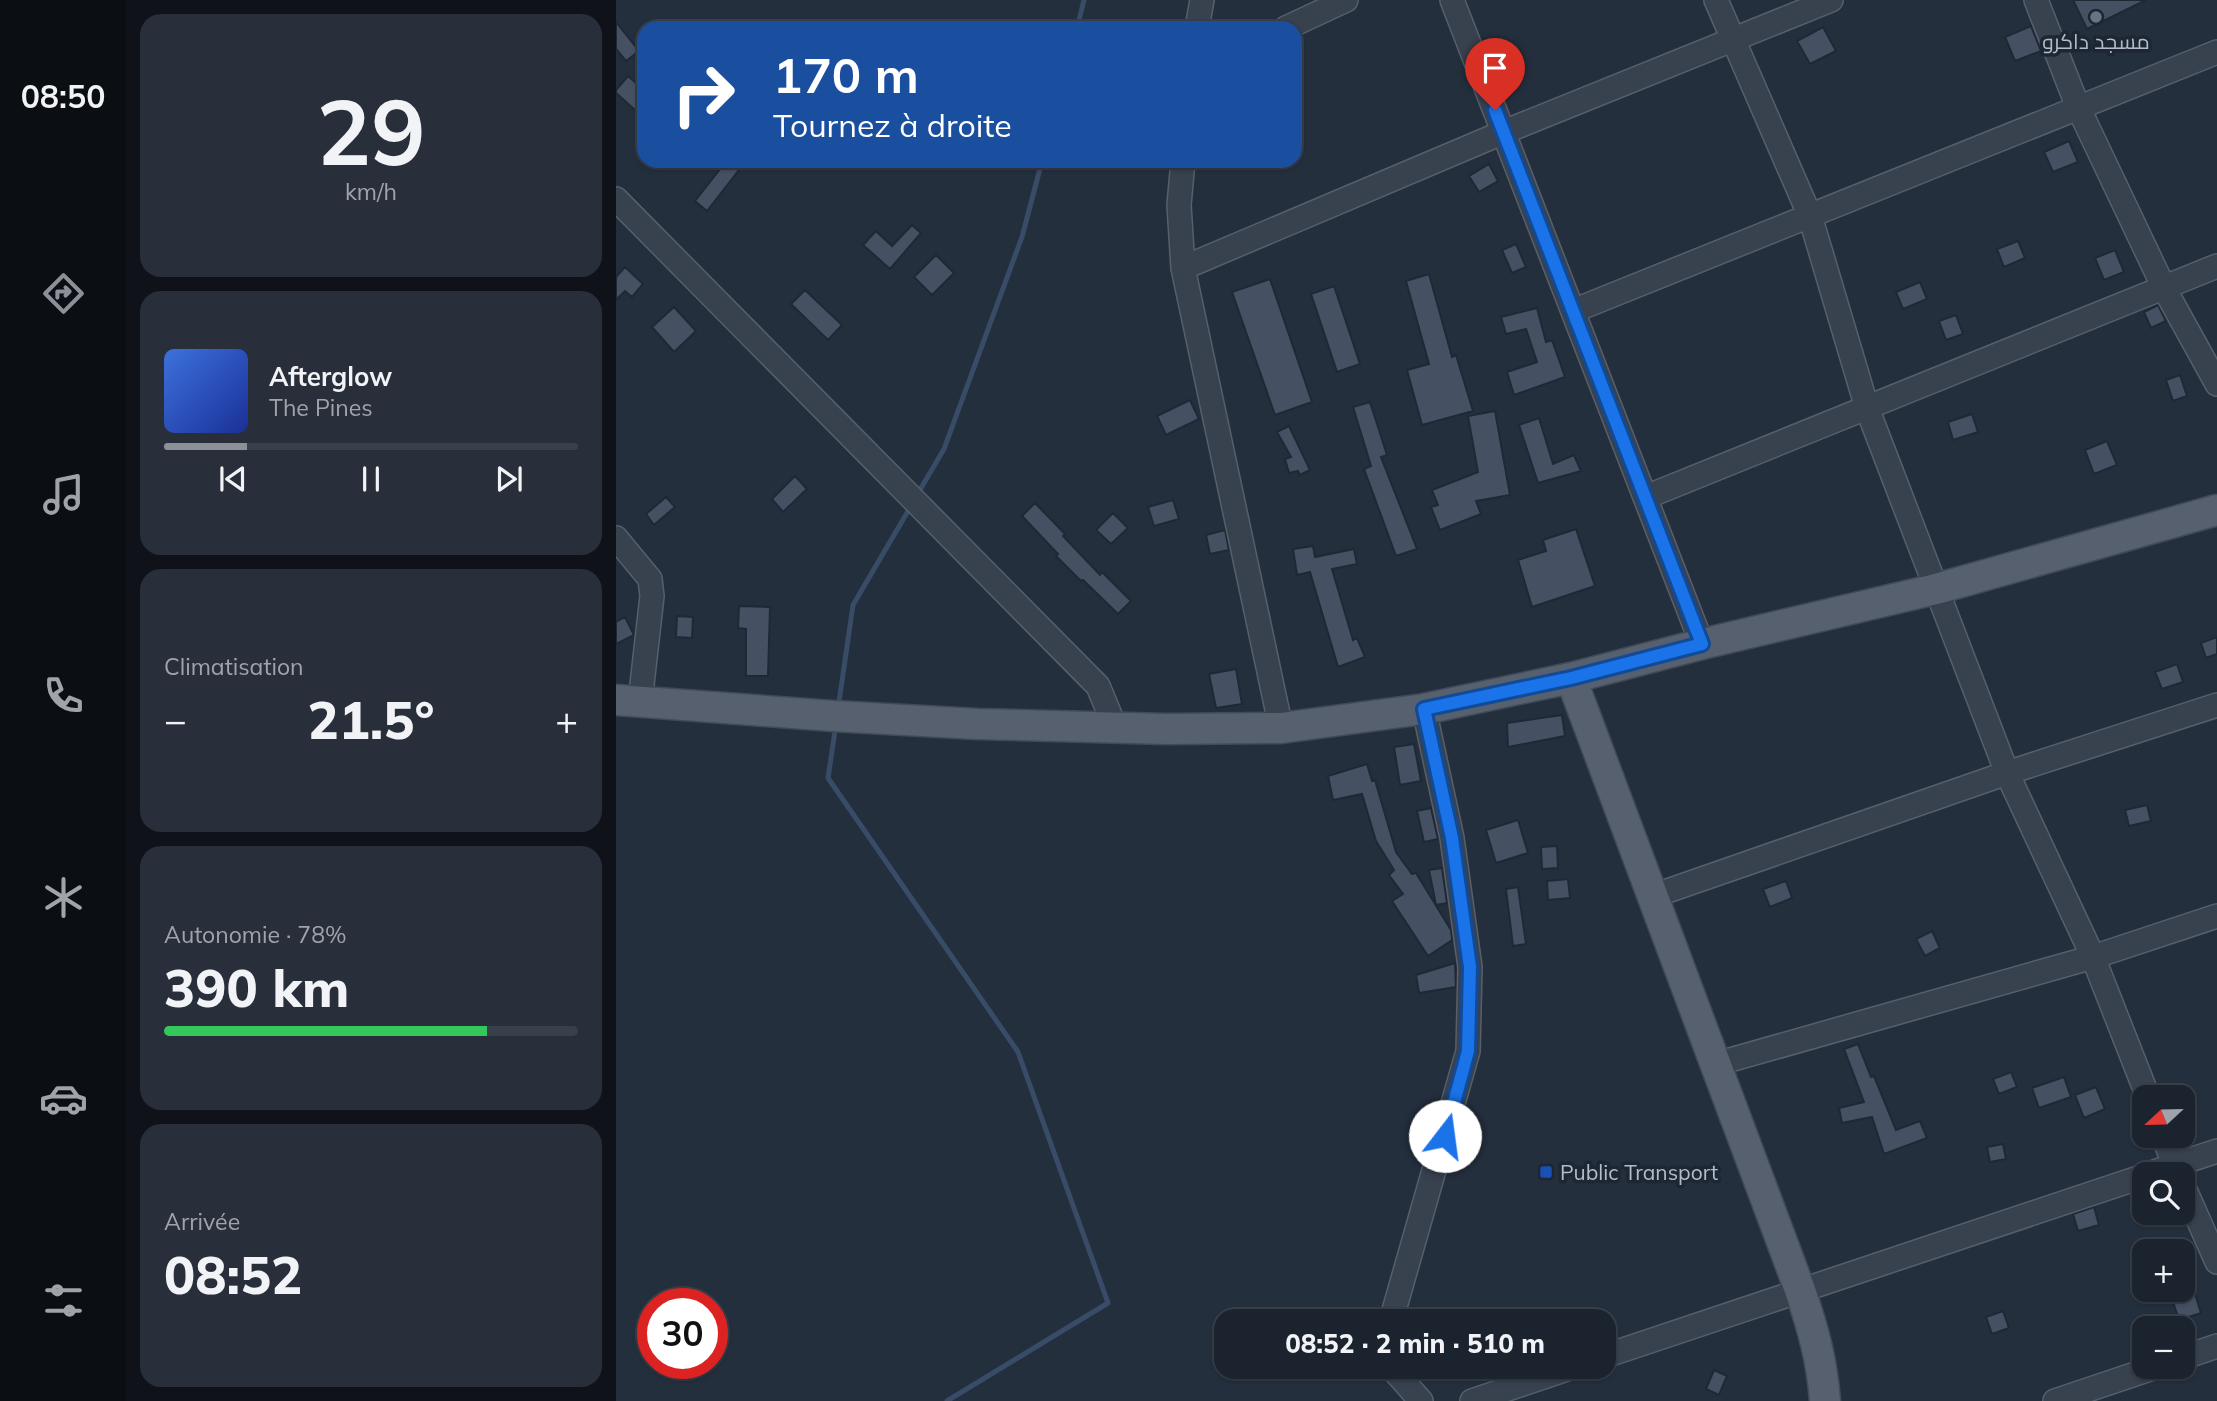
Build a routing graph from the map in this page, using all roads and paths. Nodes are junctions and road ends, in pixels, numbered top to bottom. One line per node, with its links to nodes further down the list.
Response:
1 (1202, 0): 7 (street)
2 (1346, 0): 8 (street)
3 (1452, 0): 12 (street)
4 (1716, 0): 9 (street)
5 (1831, 0): 9 (street)
6 (2036, 0): 11 (street)
7 (1199, 21)
8 (1301, 21)
9 (1732, 40): 12 (street); 15 (street)
10 (2217, 52): 11 (street)
11 (2078, 107): 15 (street); 18 (street)
12 (1504, 132): 17 (street); 19 (street)
13 (1182, 168): 17 (street)
14 (616, 199): 31 (street)
15 (1810, 216): 19 (street); 21 (street)
16 (2217, 266): 18 (street)
17 (1183, 268): 32 (street)
18 (2164, 288): 20 (street); 21 (street)
19 (1573, 311): 22 (street)
20 (2217, 384)
21 (1867, 408): 22 (street); 25 (street)
22 (1646, 497): 26 (street)
23 (2217, 510): 25 (main road)
24 (616, 537): 28 (street)
25 (1936, 589): 26 (main road); 33 (street)
26 (1702, 644): 27 (main road)
27 (1571, 678): 30 (main road); 34 (main road)
28 (628, 701): 31 (main road)
29 (2217, 705): 33 (street)
30 (1424, 709): 32 (main road); 45 (street)
31 (1115, 727): 32 (main road)
32 (1281, 727)
33 (2007, 773): 34 (street); 36 (street)
34 (1653, 896): 37 (main road)
35 (2217, 916): 36 (street)
36 (2093, 957): 37 (street); 38 (street)
37 (1716, 1064): 44 (main road)
38 (2143, 1085)
39 (2217, 1151): 40 (street)
40 (2195, 1164)
41 (2132, 1180): 44 (street)
42 (2195, 1212): 43 (street)
43 (2217, 1262)
44 (1800, 1290): 47 (street); 54 (main road)
45 (1394, 1309)
46 (2217, 1346): 48 (street)
47 (1616, 1352)
48 (2195, 1354)
49 (2132, 1375): 55 (street)
50 (1402, 1379): 52 (street)
51 (1537, 1379): 53 (street)
52 (1421, 1401)
53 (1472, 1401)
54 (1825, 1401)
55 (2055, 1401)

